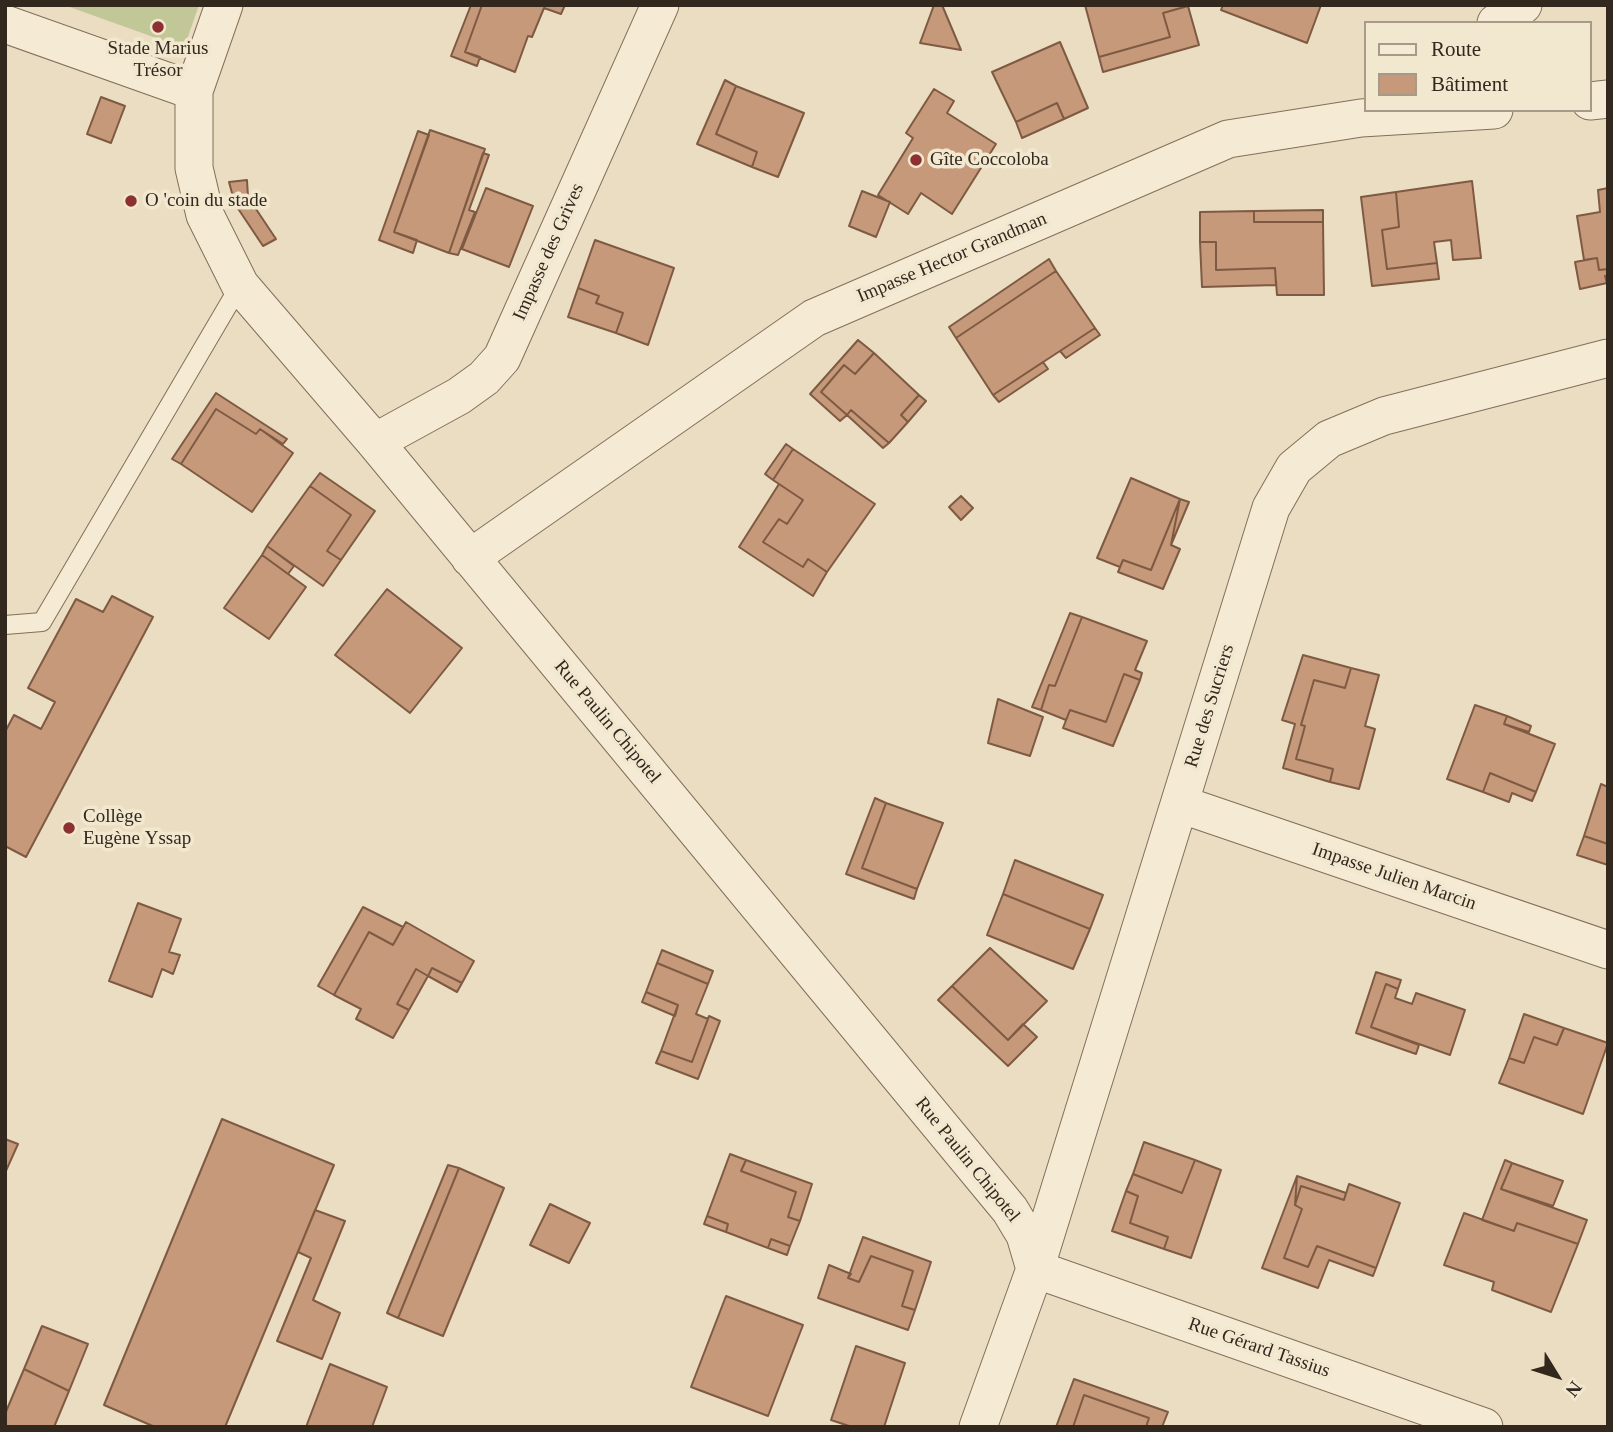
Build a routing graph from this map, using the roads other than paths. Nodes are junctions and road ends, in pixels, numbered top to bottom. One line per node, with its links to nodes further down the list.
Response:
1 (224, 5): 6 (street, Rue Paulin Chipotel)
2 (660, 5): 11 (street, Impasse des Grives)
3 (1523, 5): 4 (street)
4 (1499, 21)
5 (5, 24): 6 (street)
6 (194, 91): 9 (street, Rue Paulin Chipotel)
7 (1430, 112): 8 (street, Impasse Hector Grandman)
8 (1366, 114): 12 (street, Impasse Hector Grandman)
9 (240, 285): 11 (street, Rue Paulin Chipotel); 13 (lane)
10 (1608, 358): 14 (street, Rue des Sucriers)
11 (375, 442): 12 (street, Rue Paulin Chipotel)
12 (470, 558): 16 (street, Rue Paulin Chipotel)
13 (5, 625)
14 (1180, 804): 15 (street, Impasse Julien Marcin); 16 (street, Rue des Sucriers)
15 (1608, 950)
16 (1035, 1269): 17 (street); 18 (street, Rue Gérard Tassius)
17 (978, 1427)
18 (1484, 1427)

